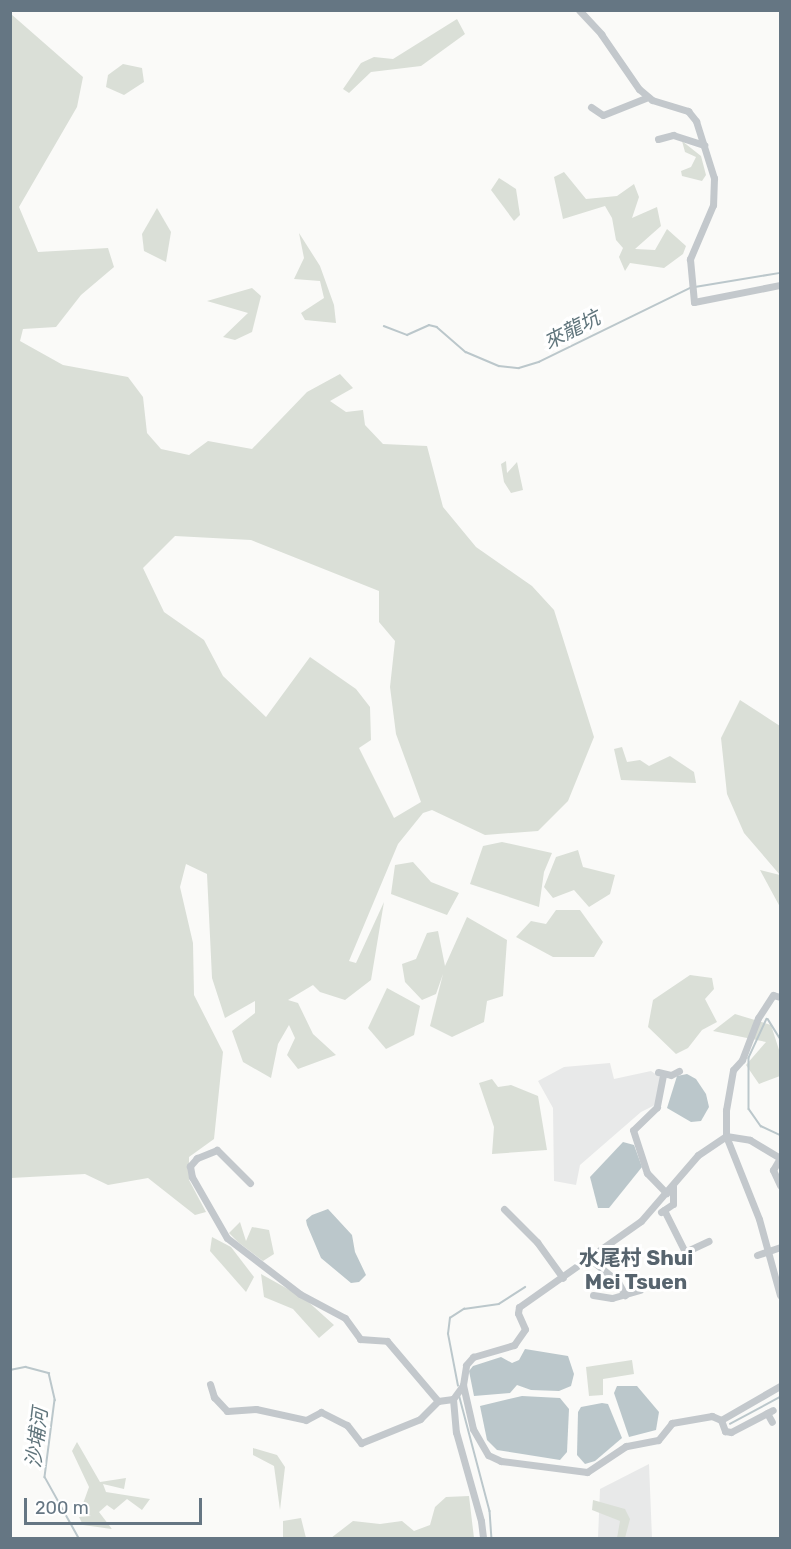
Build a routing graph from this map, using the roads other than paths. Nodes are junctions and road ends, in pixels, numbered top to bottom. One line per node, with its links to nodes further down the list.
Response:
1 (579, 10): 2 (street)
2 (648, 97): 3 (street); 5 (street)
3 (591, 107)
4 (658, 139): 5 (street)
5 (704, 145): 6 (street)
6 (780, 285)
7 (780, 997): 9 (street)
8 (679, 1071): 14 (street)
9 (726, 1136): 10 (street); 12 (street); 18 (street)
10 (780, 1158): 13 (street)
11 (250, 1183): 30 (street)
12 (673, 1185): 14 (street); 16 (street)
13 (780, 1185)
14 (666, 1193): 20 (street)
15 (504, 1209): 21 (street)
16 (708, 1241)
17 (780, 1247): 18 (street)
18 (767, 1251): 19 (street); 25 (street)
19 (757, 1255)
20 (590, 1259): 21 (street); 24 (street)
21 (563, 1278): 27 (street)
22 (640, 1290): 24 (street)
23 (593, 1295): 24 (street)
24 (625, 1295)
25 (780, 1295)
26 (210, 1384): 30 (street)
27 (463, 1385): 29 (street); 31 (street)
28 (780, 1386): 31 (street)
29 (455, 1397): 30 (street); 33 (street)
30 (438, 1401)
31 (721, 1420): 32 (street)
32 (772, 1422)
33 (483, 1539)

